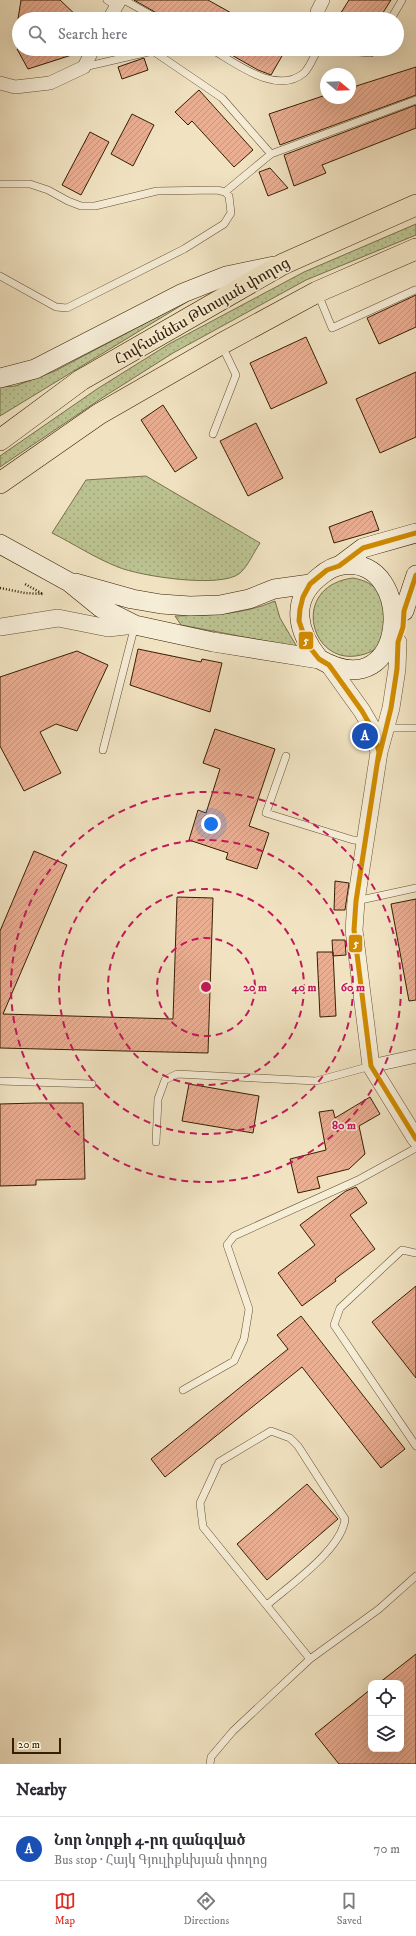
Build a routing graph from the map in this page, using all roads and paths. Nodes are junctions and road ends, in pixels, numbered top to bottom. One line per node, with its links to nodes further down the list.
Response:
1 (323, 0): 6 (street)
2 (402, 0): 7 (lane)
3 (117, 2): 4 (street); 5 (lane)
4 (112, 12)
5 (141, 12)
6 (319, 12)
7 (395, 12)
8 (90, 56): 13 (street)
9 (131, 56): 13 (lane)
10 (160, 56): 16 (lane)
11 (224, 56): 12 (lane)
12 (314, 56)
13 (84, 67): 14 (street)
14 (0, 83)
15 (416, 100): 16 (lane)
16 (271, 154): 18 (lane)
17 (0, 184): 18 (lane)
18 (225, 192): 22 (lane)
19 (416, 205): 21 (main road, Հովհաննես Թևոսյան փողոց)
20 (416, 248): 24 (main road)
21 (283, 264): 26 (main road); 28 (main road, Հովհաննես Թևոսյան փողոց)
22 (0, 276)
23 (415, 290): 24 (lane)
24 (317, 292): 25 (main road)
25 (221, 344): 27 (lane); 29 (main road)
26 (0, 378)
27 (213, 434)
28 (0, 440)
29 (0, 483)
30 (416, 533): 32 (main road)
31 (0, 544): 34 (main road)
32 (339, 566): 36 (main road); 38 (main road)
33 (416, 575): 38 (main road)
34 (69, 582): 36 (main road); 39 (main road)
35 (25, 584): 37 (path)
36 (310, 584): 42 (main road)
37 (0, 588)
38 (407, 608): 41 (main road)
39 (135, 625): 40 (street); 42 (main road); 45 (lane)
40 (0, 627)
41 (398, 642): 42 (main road); 43 (street)
42 (324, 662): 46 (street)
43 (387, 728): 44 (lane); 46 (street)
44 (416, 728)
45 (102, 750)
46 (379, 752): 48 (street)
47 (286, 756): 48 (lane)
48 (365, 840): 50 (street)
49 (416, 888): 50 (lane)
50 (356, 901): 52 (street)
51 (416, 1056): 52 (street)
52 (371, 1066): 55 (street); 56 (lane)
53 (0, 1081): 54 (lane)
54 (92, 1084)
55 (416, 1140)
56 (156, 1142)
57 (416, 1148): 59 (lane)
58 (416, 1253): 60 (lane)
59 (183, 1390)
60 (416, 1446)
61 (416, 1576): 63 (lane)
62 (267, 1605): 62 (lane); 63 (lane)
63 (310, 1659): 64 (lane)
64 (210, 1764)

